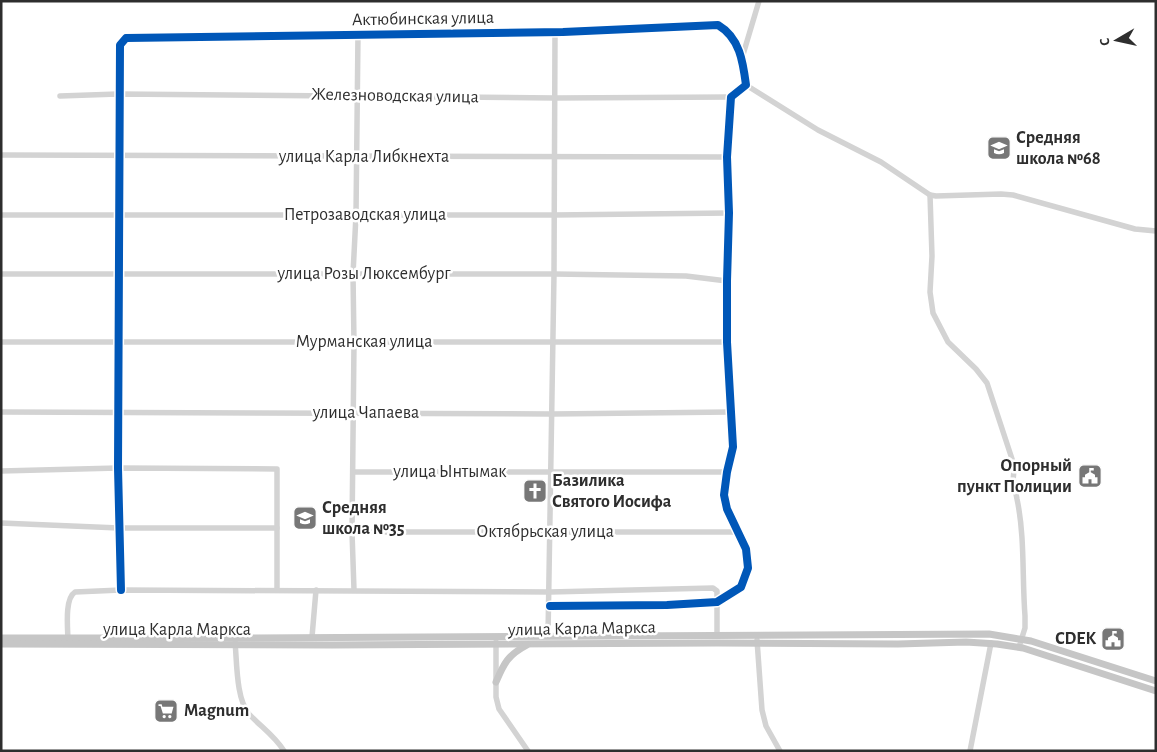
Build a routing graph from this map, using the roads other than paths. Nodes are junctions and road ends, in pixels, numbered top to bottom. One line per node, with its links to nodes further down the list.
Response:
1 (760, 1): 4 (street)
2 (555, 32): 3 (street, Актюбинская улица); 4 (street, Актюбинская улица); 10 (street)
3 (358, 34): 6 (street, Актюбинская улица); 8 (street)
4 (742, 58): 5 (street)
5 (746, 85): 9 (street); 16 (street)
6 (118, 94): 7 (street, Железноводская улица); 8 (street, Железноводская улица); 12 (street)
7 (60, 96)
8 (357, 96): 10 (street, Железноводская улица); 14 (street)
9 (731, 97): 10 (street, Железноводская улица); 15 (street)
10 (555, 98): 13 (street)
11 (1, 155): 12 (street, улица Карла Либкнехта)
12 (118, 156): 14 (street, улица Карла Либкнехта); 18 (street)
13 (555, 156): 14 (street, улица Карла Либкнехта); 15 (street, улица Карла Либкнехта); 21 (street)
14 (356, 157): 20 (street)
15 (728, 157): 17 (street)
16 (930, 195): 22 (street); 62 (street)
17 (729, 213): 21 (street, Петрозаводская улица); 27 (street)
18 (119, 214): 19 (street, Петрозаводская улица); 20 (street, Петрозаводская улица); 26 (street)
19 (1, 215)
20 (356, 215): 21 (street, Петрозаводская улица); 24 (street)
21 (554, 215): 25 (street)
22 (1156, 231)
23 (1, 274): 26 (street, улица Розы Люксембург)
24 (353, 274): 25 (street, улица Розы Люксембург); 26 (street, улица Розы Люксембург); 31 (street)
25 (554, 274): 27 (street, улица Розы Люксембург); 32 (street)
26 (120, 275): 29 (street)
27 (727, 281): 30 (street)
28 (1, 342): 29 (street, Мурманская улица)
29 (119, 342): 31 (street, Мурманская улица); 35 (street)
30 (728, 342): 32 (street, Мурманская улица); 34 (street)
31 (354, 343): 32 (street, Мурманская улица); 36 (street)
32 (552, 343): 37 (street)
33 (1, 412): 35 (street, улица Чапаева)
34 (730, 412): 37 (street, улица Чапаева); 42 (street)
35 (118, 413): 36 (street, улица Чапаева); 38 (street)
36 (354, 413): 37 (street, улица Чапаева); 40 (street)
37 (552, 414): 41 (street)
38 (118, 468): 39 (street); 44 (street); 45 (street)
39 (1, 471)
40 (353, 472): 41 (street, улица Ынтымак); 46 (street)
41 (551, 472): 42 (street, улица Ынтымак); 47 (street)
42 (727, 472): 48 (street)
43 (1, 523): 44 (street)
44 (119, 528): 45 (street); 49 (street)
45 (277, 528): 50 (street)
46 (352, 532): 47 (street, Октябрьская улица); 52 (street)
47 (550, 532): 48 (street, Октябрьская улица); 53 (street)
48 (738, 532): 54 (street)
49 (121, 590): 50 (street); 63 (street)
50 (277, 590): 51 (street)
51 (316, 590): 52 (street); 60 (street)
52 (354, 590): 53 (street)
53 (550, 592): 54 (street); 55 (street)
54 (717, 602): 55 (street); 56 (street)
55 (550, 606): 59 (street)
56 (717, 634): 57 (main road, улица Карла Маркса); 59 (main road, улица Карла Маркса)
57 (756, 634): 62 (main road, улица Карла Маркса); 65 (street)
58 (496, 636): 59 (main road, улица Карла Маркса); 60 (main road, улица Карла Маркса); 68 (street)
59 (548, 636)
60 (312, 637): 64 (main road, улица Карла Маркса)
61 (1, 638): 63 (main road, улица Карла Маркса)
62 (1021, 638): 70 (street); 71 (main road, улица Карла Маркса)
63 (68, 641): 64 (main road, улица Карла Маркса); 67 (main road, улица Карла Маркса)
64 (235, 642): 68 (main road, улица Карла Маркса); 74 (street)
65 (757, 642): 66 (main road, улица Карла Маркса); 69 (main road, улица Карла Маркса); 76 (street)
66 (991, 643): 70 (main road, улица Карла Маркса); 77 (street)
67 (1, 644)
68 (496, 644): 69 (main road, улица Карла Маркса); 72 (street)
69 (529, 644): 72 (main road)
70 (1019, 647): 73 (main road, улица Карла Маркса)
71 (1156, 681)
72 (496, 682): 75 (street)
73 (1156, 691)
74 (284, 751)
75 (528, 751)
76 (780, 751)
77 (970, 751)

